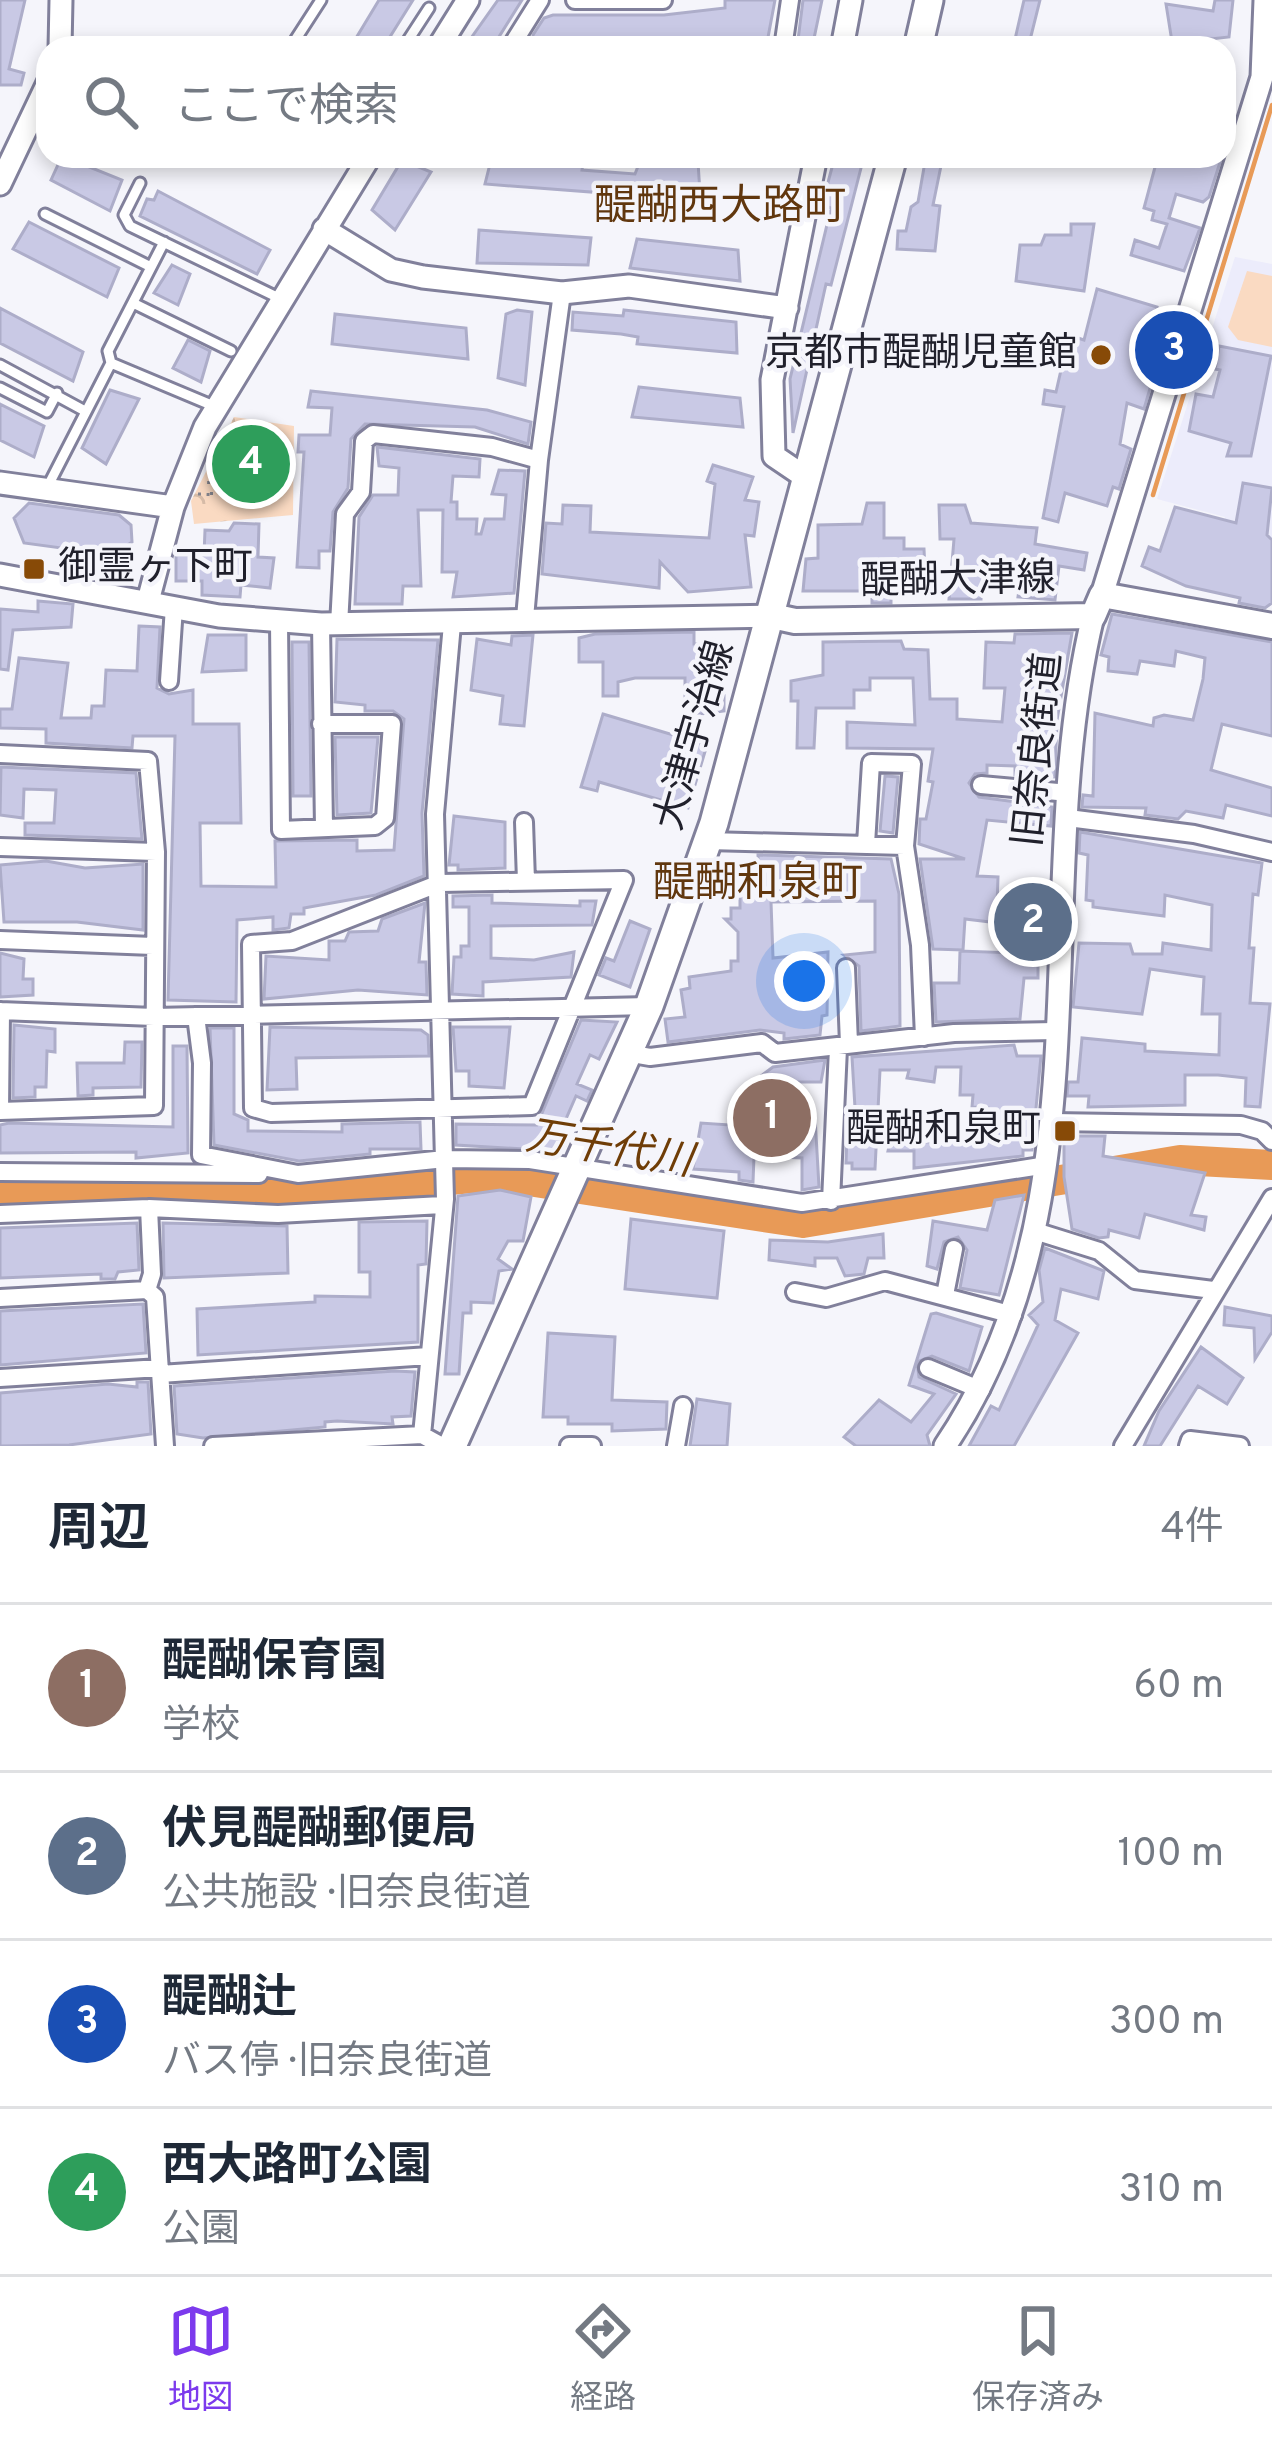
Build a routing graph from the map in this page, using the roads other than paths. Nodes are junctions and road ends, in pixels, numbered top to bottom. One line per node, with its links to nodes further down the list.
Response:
1 (62, 0): 12 (street)
2 (321, 0): 13 (lane)
3 (468, 0): 15 (street)
4 (540, 0): 16 (street)
5 (575, 0): 6 (street)
6 (663, 0)
7 (790, 0): 17 (street)
8 (851, 0): 18 (street)
9 (929, 0): 19 (main road)
10 (1265, 0): 21 (street, 旧奈良街道)
11 (429, 8): 14 (lane)
12 (60, 36)
13 (298, 36)
14 (411, 36)
15 (446, 36)
16 (518, 36)
17 (785, 36)
18 (844, 36)
19 (921, 36)
20 (36, 108): 27 (street)
21 (1236, 161)
22 (362, 168): 29 (street)
23 (814, 168): 35 (street)
24 (889, 168): 44 (main road, 大津宇治線)
25 (1234, 168): 50 (street, 旧奈良街道)
26 (140, 183): 30 (lane)
27 (0, 184)
28 (45, 214): 31 (lane)
29 (324, 229): 32 (street); 33 (street)
30 (164, 242): 31 (lane); 33 (lane)
31 (151, 267): 34 (lane)
32 (562, 293): 35 (street); 43 (street)
33 (281, 299): 42 (street)
34 (133, 303): 36 (lane); 37 (lane)
35 (787, 308): 44 (street)
36 (231, 351)
37 (111, 363): 41 (lane); 42 (lane)
38 (0, 365): 40 (lane)
39 (0, 388): 40 (lane)
40 (57, 394): 41 (lane)
41 (85, 412): 45 (lane)
42 (217, 418): 47 (street)
43 (539, 460): 53 (street); 55 (street)
44 (805, 477): 52 (main road, 大津宇治線)
45 (51, 480)
46 (0, 483): 47 (street)
47 (173, 507): 49 (street)
48 (0, 574): 49 (street)
49 (148, 602): 51 (street)
50 (1098, 606): 52 (main road, 醍醐大津線); 57 (main road, 醍醐大津線); 62 (street, 旧奈良街道)
51 (175, 608): 54 (street); 58 (street)
52 (772, 616): 53 (street); 66 (main road, 大津宇治線)
53 (525, 618): 56 (street)
54 (279, 622): 55 (street); 65 (street)
55 (330, 624): 56 (street); 59 (street)
56 (452, 624): 73 (street)
57 (1272, 626)
58 (169, 681)
59 (321, 724): 65 (street); 65 (street)
60 (0, 754): 70 (street)
61 (981, 785): 62 (street)
62 (1069, 793): 63 (street, 旧奈良街道)
63 (1068, 818): 71 (street); 84 (street, 旧奈良街道)
64 (524, 823): 72 (street)
65 (324, 828)
66 (708, 841): 67 (street); 77 (main road, 大津宇治線)
67 (866, 844): 68 (street); 68 (street)
68 (905, 846): 85 (street)
69 (0, 847): 70 (street)
70 (156, 852): 75 (street)
71 (1272, 852)
72 (526, 881): 73 (street); 78 (street)
73 (440, 883): 80 (street); 81 (street)
74 (0, 940): 75 (street)
75 (153, 946): 82 (street)
76 (846, 968): 86 (street)
77 (649, 1006): 78 (street); 87 (main road, 大津宇治線)
78 (570, 1008): 80 (street); 88 (street)
79 (1, 1011): 82 (street); 89 (street)
80 (442, 1011): 81 (street); 88 (street)
81 (250, 1015): 83 (street); 88 (street)
82 (154, 1016): 83 (street); 89 (street)
83 (196, 1016): 94 (street)
84 (1055, 1031): 85 (street); 90 (street, 旧奈良街道)
85 (924, 1037): 86 (street)
86 (843, 1046): 87 (street); 98 (street)
87 (627, 1053): 96 (main road, 大津宇治線)
88 (445, 1108): 92 (street)
89 (0, 1111)
90 (1053, 1122): 91 (street); 95 (street, 旧奈良街道)
91 (1272, 1141)
92 (444, 1164): 94 (street); 96 (street); 99 (street)
93 (0, 1172): 94 (street)
94 (271, 1172)
95 (1046, 1176): 98 (street); 102 (street, 旧奈良街道)
96 (572, 1179): 98 (street); 121 (main road, 大津宇治線)
97 (1272, 1198): 105 (street)
98 (830, 1201)
99 (444, 1202): 100 (street); 110 (street)
100 (149, 1208): 101 (street); 104 (street)
101 (0, 1214)
102 (1038, 1232): 105 (street); 109 (street, 旧奈良街道)
103 (954, 1249): 107 (street)
104 (147, 1290): 108 (street); 112 (street)
105 (1213, 1290): 126 (street)
106 (795, 1292): 107 (street)
107 (945, 1295): 109 (street)
108 (0, 1298)
109 (1013, 1315): 114 (street, 旧奈良街道)
110 (429, 1356): 112 (street); 116 (street)
111 (928, 1368): 114 (street)
112 (160, 1371): 113 (street); 118 (street)
113 (0, 1378)
114 (981, 1390): 125 (street, 旧奈良街道)
115 (683, 1406): 124 (street)
116 (422, 1435): 117 (street); 120 (street)
117 (279, 1444): 119 (street)
118 (165, 1446)
119 (213, 1446)
120 (442, 1446)
121 (452, 1446)
122 (569, 1446): 123 (street)
123 (592, 1446)
124 (676, 1446)
125 (947, 1446)
126 (1123, 1446)
127 (1188, 1446): 128 (street)
128 (1240, 1446)

